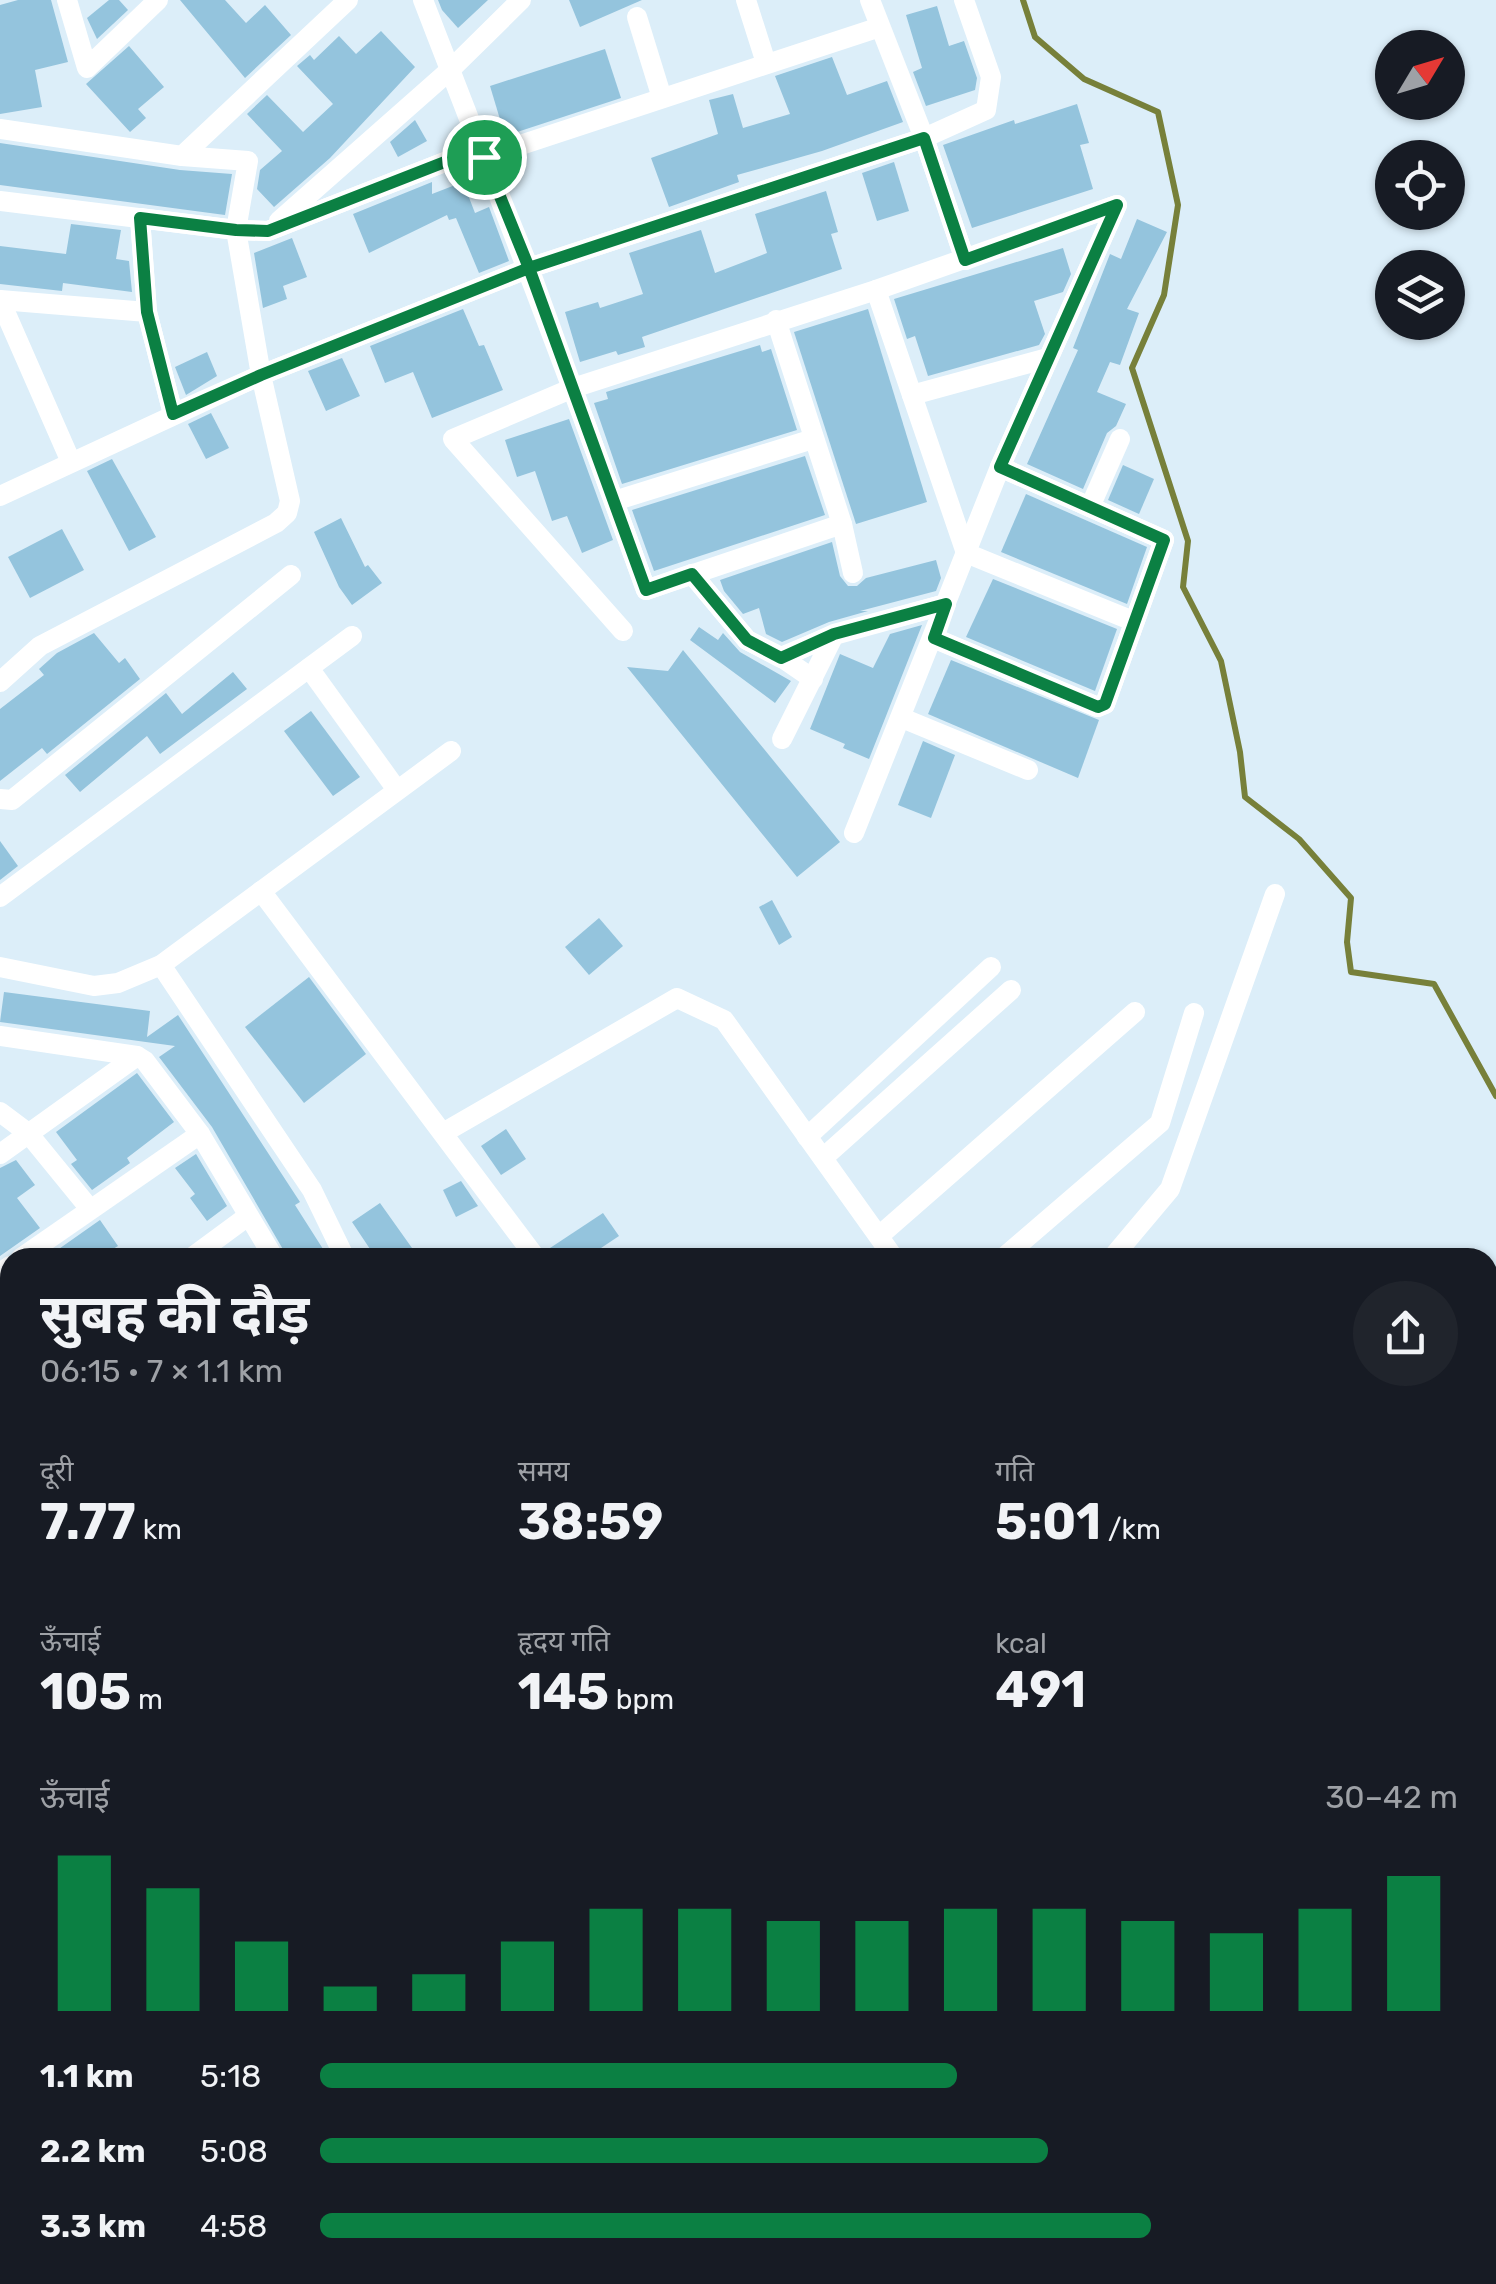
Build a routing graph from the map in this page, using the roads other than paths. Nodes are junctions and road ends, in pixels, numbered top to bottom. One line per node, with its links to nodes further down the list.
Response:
1 (67, 0): 2 (street)
2 (158, 0)
3 (348, 0): 17 (street)
4 (423, 0): 12 (street)
5 (521, 0): 12 (street)
6 (746, 0): 11 (street)
7 (870, 0): 10 (street)
8 (964, 0): 15 (street)
9 (637, 18): 13 (street)
10 (880, 26): 11 (street); 15 (street)
11 (766, 64): 13 (street)
12 (450, 70): 16 (street); 21 (street)
13 (662, 98): 16 (street)
14 (0, 129): 17 (street)
15 (924, 138): 22 (street); 23 (street)
16 (481, 153): 21 (street); 23 (street)
17 (182, 156): 20 (street)
18 (0, 201): 19 (street)
19 (140, 218): 20 (street); 26 (street)
20 (236, 230): 21 (street); 29 (street)
21 (268, 231)
22 (965, 260): 24 (street); 28 (street)
23 (529, 268): 29 (street); 30 (street)
24 (876, 290): 27 (street); 31 (street)
25 (0, 300): 26 (street); 35 (street)
26 (147, 312): 32 (street)
27 (776, 320): 30 (street); 33 (street)
28 (1048, 358): 31 (street); 36 (street)
29 (261, 375): 32 (street); 54 (street)
30 (573, 388): 38 (street); 47 (street)
31 (912, 396): 41 (street)
32 (173, 414): 35 (street)
33 (812, 438): 38 (street); 40 (street)
34 (1120, 438): 39 (street)
35 (70, 462): 37 (street)
36 (1000, 467): 39 (street); 41 (street)
37 (0, 496)
38 (614, 501): 43 (street)
39 (1090, 507): 46 (street)
40 (842, 524): 42 (street); 43 (street)
41 (966, 553): 45 (street); 46 (street)
42 (853, 573)
43 (692, 574): 51 (street)
44 (291, 575): 60 (street)
45 (946, 604): 48 (street); 50 (street)
46 (1133, 620): 50 (street)
47 (622, 631)
48 (834, 634): 51 (street); 53 (street)
49 (352, 636): 52 (street)
50 (934, 638): 55 (street)
51 (781, 658): 53 (street)
52 (309, 668): 59 (street); 64 (street)
53 (812, 679): 56 (street)
54 (0, 682)
55 (902, 718): 58 (street); 61 (street)
56 (782, 739)
57 (451, 750): 59 (street)
58 (1028, 770)
59 (397, 790): 62 (street)
60 (0, 799)
61 (854, 833)
62 (261, 891): 65 (street); 74 (street)
63 (1275, 894): 90 (street)
64 (0, 897)
65 (161, 964): 66 (street); 86 (street)
66 (0, 967)
67 (992, 967): 77 (street)
68 (1011, 990): 79 (street)
69 (1134, 1012): 82 (street)
70 (1194, 1013): 89 (street)
71 (0, 1036): 72 (street)
72 (137, 1056): 75 (street); 76 (street)
73 (0, 1112): 75 (street)
74 (442, 1132): 77 (street); 87 (street)
75 (28, 1134): 78 (street); 80 (street)
76 (200, 1134): 80 (street); 81 (street)
77 (808, 1137): 79 (street)
78 (0, 1154)
79 (823, 1158): 82 (street)
80 (90, 1209): 83 (street)
81 (248, 1216): 84 (street); 85 (street)
82 (879, 1236): 88 (street)
83 (36, 1248)
84 (205, 1248)
85 (268, 1248)
86 (339, 1248)
87 (522, 1248)
88 (887, 1248)
89 (1015, 1248)
90 (1120, 1248)

